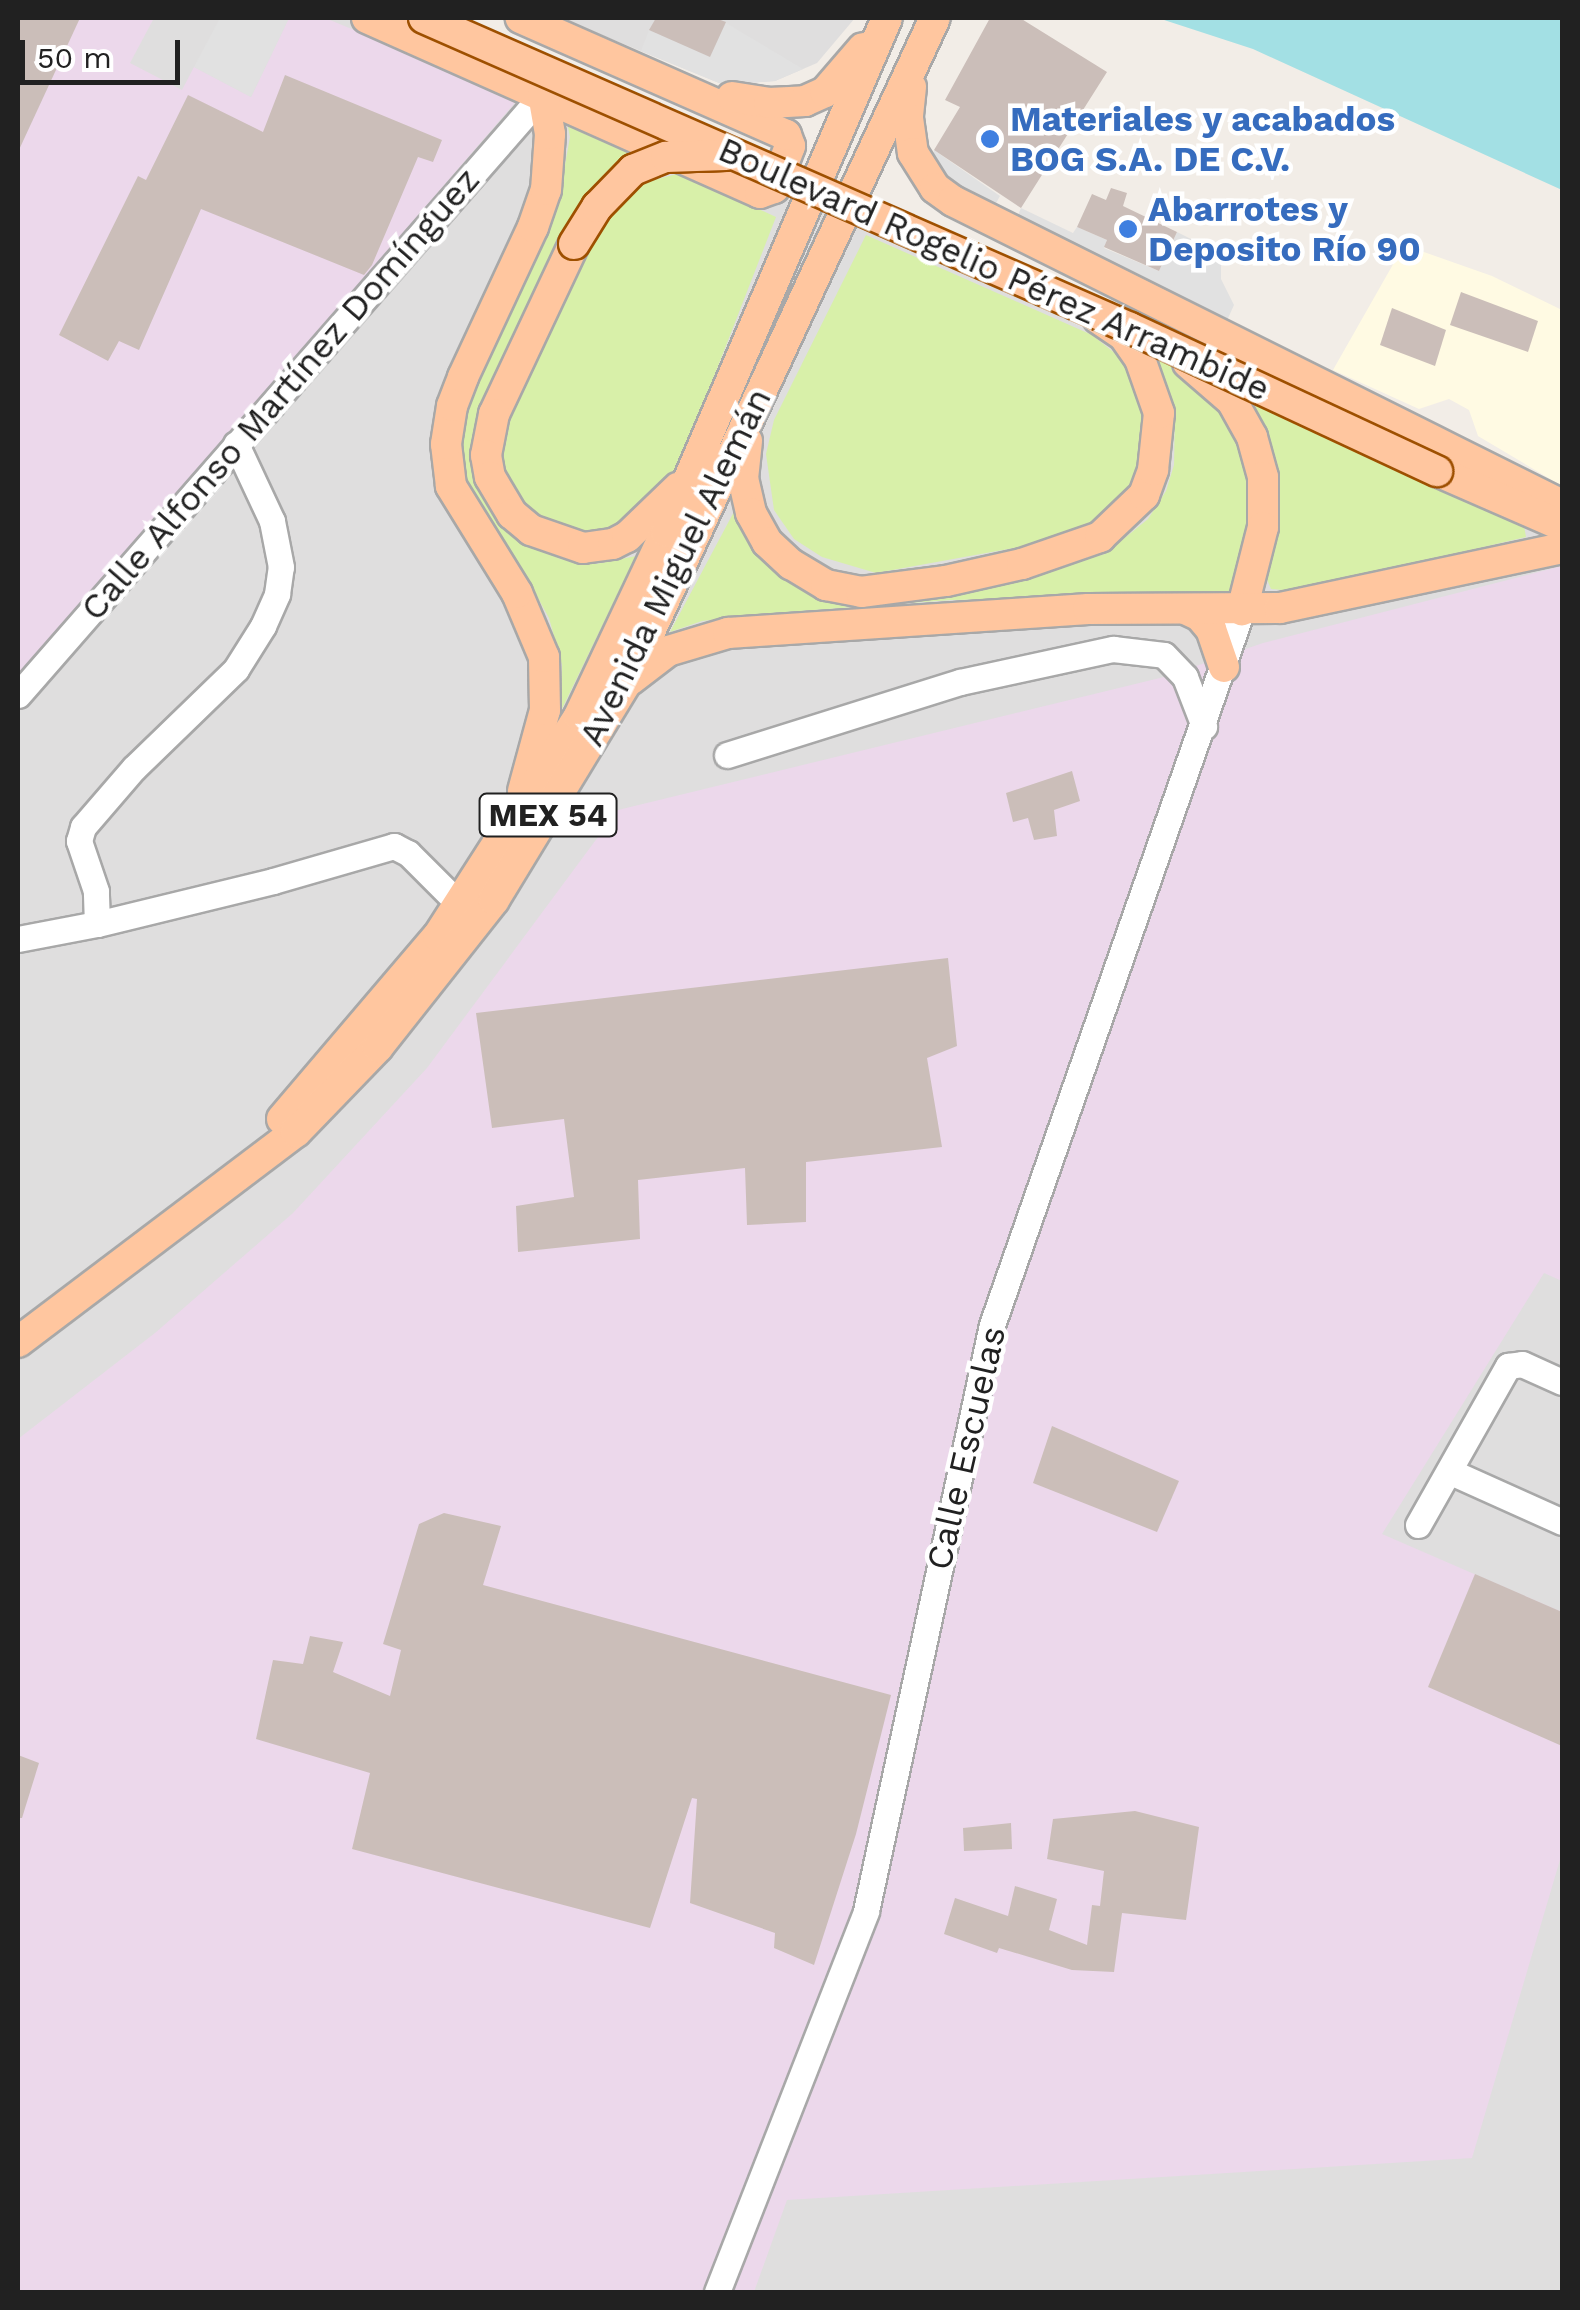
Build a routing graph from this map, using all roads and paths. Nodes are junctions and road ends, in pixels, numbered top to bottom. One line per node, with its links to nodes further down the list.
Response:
1 (367, 18): 9 (main road)
2 (424, 18): 10 (main road, Boulevard Rogelio Pérez Arrambide, bridge)
3 (464, 18): 17 (main road, Boulevard Rogelio Pérez Arrambide)
4 (521, 18): 8 (main road)
5 (886, 18): 8 (main road); 11 (main road, Avenida Miguel Alemán / MEX 54)
6 (933, 22): 7 (main road, Avenida Miguel Alemán / MEX 54)
7 (915, 61): 12 (main road, Avenida Miguel Alemán / MEX 54); 19 (main road)
8 (682, 86): 9 (main road)
9 (542, 94): 16 (street, Calle Alfonso Martínez Domínguez); 30 (main road)
10 (750, 158): 11 (main road, Boulevard Rogelio Pérez Arrambide, bridge); 18 (main road, bridge)
11 (814, 187): 12 (main road, Boulevard Rogelio Pérez Arrambide, bridge); 18 (main road, Avenida Miguel Alemán / MEX 54)
12 (849, 203): 13 (main road, Boulevard Rogelio Pérez Arrambide, bridge); 15 (main road, Avenida Miguel Alemán / MEX 54)
13 (1075, 304): 14 (main road, Boulevard Rogelio Pérez Arrambide, bridge); 15 (main road, bridge)
14 (1169, 346): 17 (main road, Boulevard Rogelio Pérez Arrambide, bridge); 24 (main road, bridge)
15 (753, 408): 26 (main road, Avenida Miguel Alemán / MEX 54)
16 (236, 444): 27 (street, Calle Alfonso Martínez Domínguez); 32 (street)
17 (1440, 466): 20 (main road, Boulevard Rogelio Pérez Arrambide); 21 (main road, Boulevard Rogelio Pérez Arrambide)
18 (690, 475): 30 (main road, Avenida Miguel Alemán / MEX 54)
19 (1562, 505)
20 (1562, 517)
21 (1562, 526)
22 (1562, 548): 24 (main road)
23 (1186, 610): 24 (main road); 25 (main road); 26 (main road)
24 (1242, 610): 25 (street, Calle Escuelas)
25 (1224, 667): 28 (street, Calle Escuelas)
26 (626, 683): 34 (main road, Avenida Miguel Alemán / MEX 54)
27 (18, 695)
28 (1204, 726): 29 (street); 40 (street, Calle Escuelas)
29 (726, 755)
30 (516, 819): 31 (main road, Avenida Miguel Alemán / MEX 54)
31 (459, 904): 32 (street); 34 (main road, Avenida Miguel Alemán / MEX 54)
32 (97, 924): 33 (street)
33 (18, 939)
34 (369, 1039): 35 (main road, Avenida Miguel Alemán / MEX 54)
35 (18, 1342)
36 (1562, 1382): 37 (street)
37 (1451, 1472): 38 (street); 39 (street)
38 (1562, 1522)
39 (1418, 1525)
40 (718, 2292)

